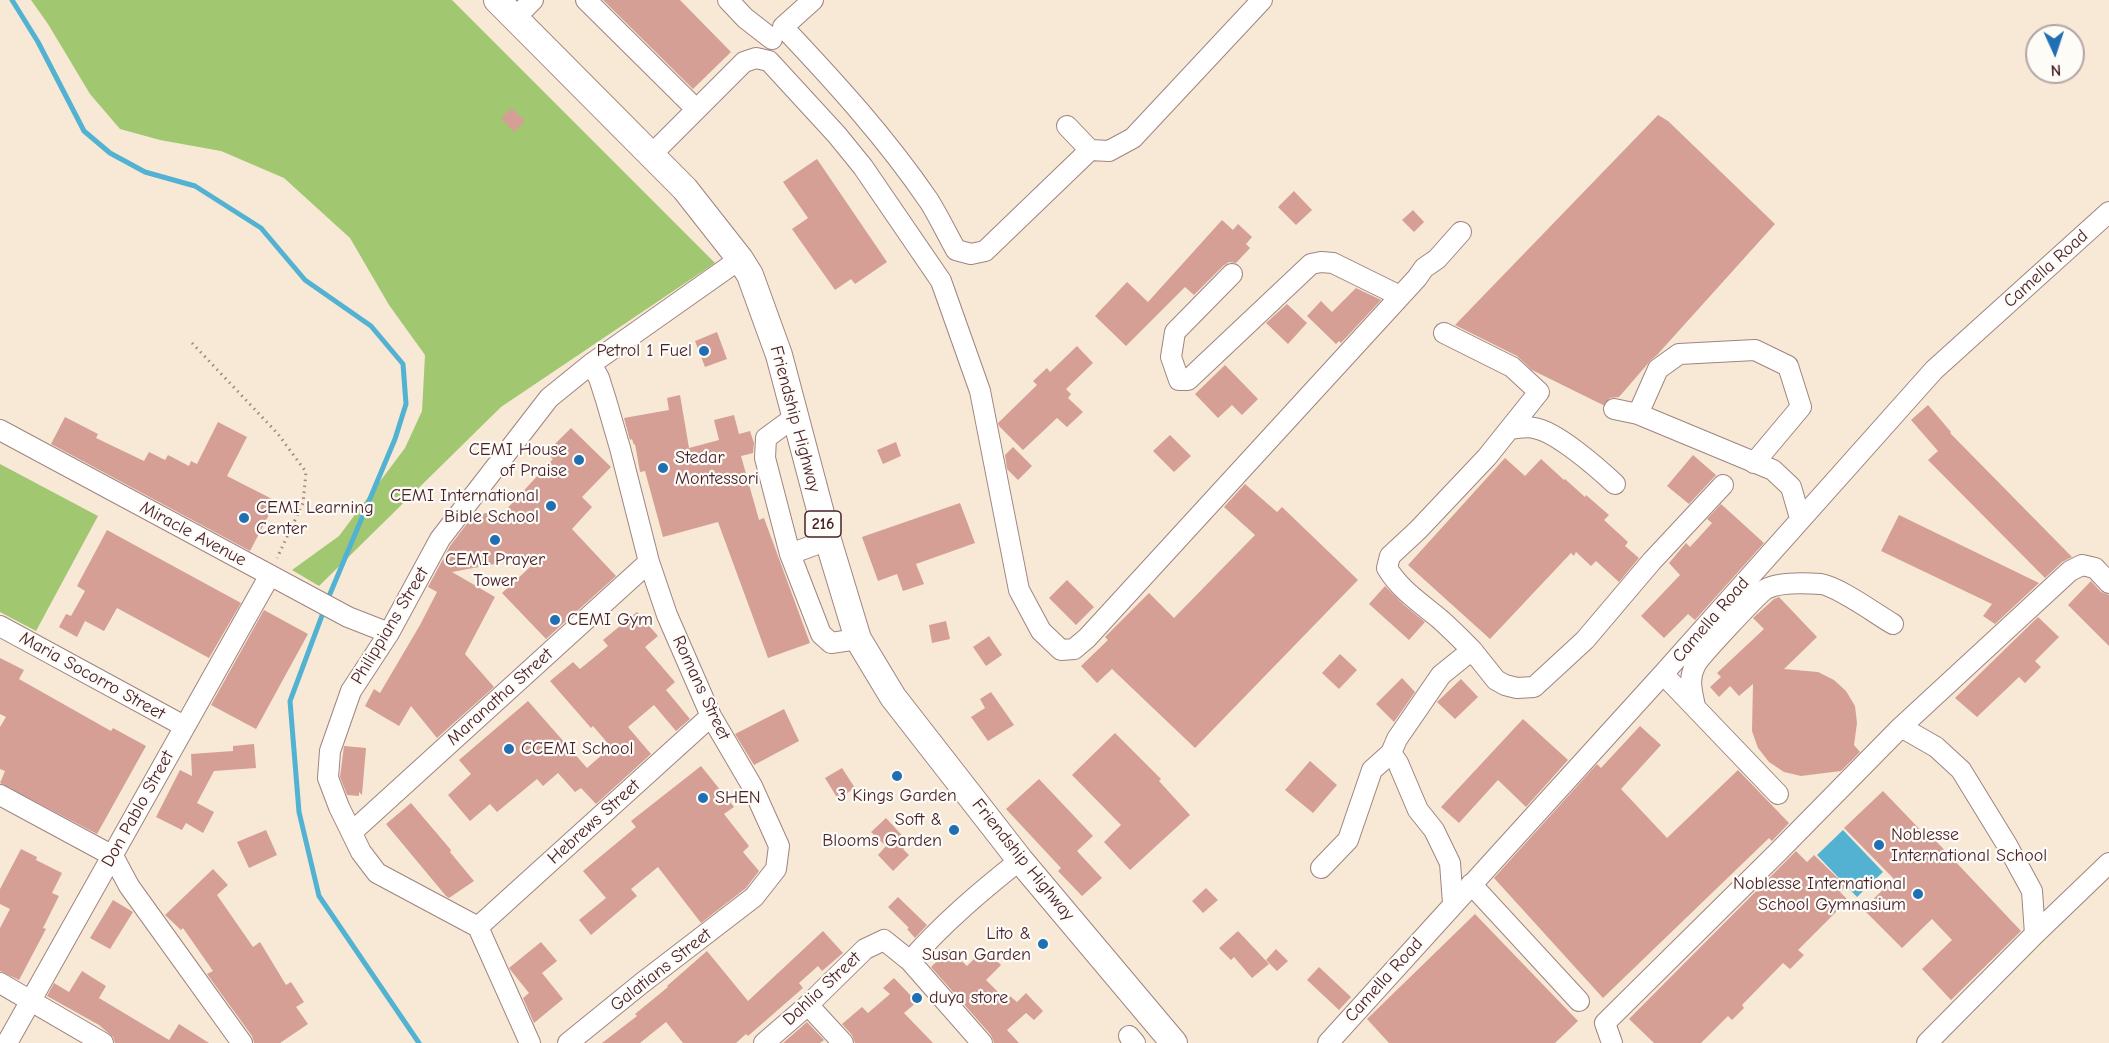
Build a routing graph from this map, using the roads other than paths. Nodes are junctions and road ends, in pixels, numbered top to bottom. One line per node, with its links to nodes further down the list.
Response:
1 (498, 0): 6 (main road, Friendship Highway / 216)
2 (586, 0): 9 (street)
3 (728, 0): 7 (street)
4 (813, 0): 7 (street)
5 (1262, 0): 11 (street)
6 (524, 9): 12 (main road, Friendship Highway / 216)
7 (778, 33): 8 (street); 11 (street)
8 (756, 58): 9 (street); 17 (street)
9 (696, 109): 12 (street)
10 (1067, 126): 11 (street)
11 (1090, 150)
12 (651, 155): 15 (main road, Friendship Highway / 216)
13 (2109, 212): 28 (street, Camella Road)
14 (1461, 232): 17 (street)
15 (740, 259): 19 (street, Philippians Street); 22 (main road, Friendship Highway / 216)
16 (1232, 274): 17 (street)
17 (1400, 296)
18 (1444, 333): 23 (street)
19 (591, 364): 31 (street, Romans Street); 36 (street, Philippians Street)
20 (1614, 409): 21 (street)
21 (1638, 414): 25 (street); 25 (street)
22 (796, 416): 29 (main road, Friendship Highway / 216); 30 (street)
23 (1510, 429): 26 (street); 38 (street)
24 (0, 430): 32 (street, Miracle Avenue)
25 (1754, 463): 28 (street)
26 (1615, 484)
27 (1723, 485): 38 (street)
28 (1800, 518): 39 (street, Camella Road)
29 (828, 540): 30 (street); 37 (main road, Friendship Highway / 216)
30 (790, 554): 37 (street)
31 (649, 562): 41 (street, Romans Street); 47 (street, Maranatha Street)
32 (270, 575): 36 (street, Miracle Avenue); 42 (street, Don Pablo Street)
33 (2109, 583): 43 (street)
34 (1893, 624): 40 (street)
35 (0, 626): 42 (street, Maria Socorro Street)
36 (389, 633): 47 (street, Philippians Street)
37 (858, 639): 49 (main road, Friendship Highway / 216)
38 (1472, 650): 44 (street)
39 (1663, 674): 40 (street); 52 (street, Camella Road)
40 (1695, 706): 46 (street)
41 (711, 716): 53 (street, Romans Street); 55 (street, Hebrews Street)
42 (184, 726): 48 (street, Don Pablo Street)
43 (1901, 727): 56 (street); 72 (street)
44 (1391, 753): 51 (street); 54 (street)
45 (0, 795): 48 (street)
46 (1778, 795)
47 (352, 832): 55 (street, Philippians Street)
48 (113, 856): 59 (street, Don Pablo Street); 64 (street)
49 (1020, 860): 57 (street); 70 (main road, Friendship Highway / 216)
50 (2109, 863): 56 (street)
51 (1321, 868)
52 (1471, 884): 54 (street, Camella Road); 60 (street)
53 (754, 897): 66 (street, Galatians Street)
54 (1453, 903): 71 (street, Camella Road)
55 (478, 927): 65 (street)
56 (2035, 934): 73 (street)
57 (910, 961): 61 (street, Dahlia Street); 69 (street)
58 (0, 983): 59 (street)
59 (30, 1000): 62 (street, Don Pablo Street); 63 (street)
60 (1579, 1001)
61 (808, 1005): 67 (street, Dahlia Street); 68 (street)
62 (7, 1043)
63 (103, 1043)
64 (242, 1043)
65 (530, 1043)
66 (568, 1043)
67 (764, 1043)
68 (843, 1043)
69 (982, 1043)
70 (1174, 1043)
71 (1328, 1043)
72 (1612, 1043)
73 (1927, 1043)

